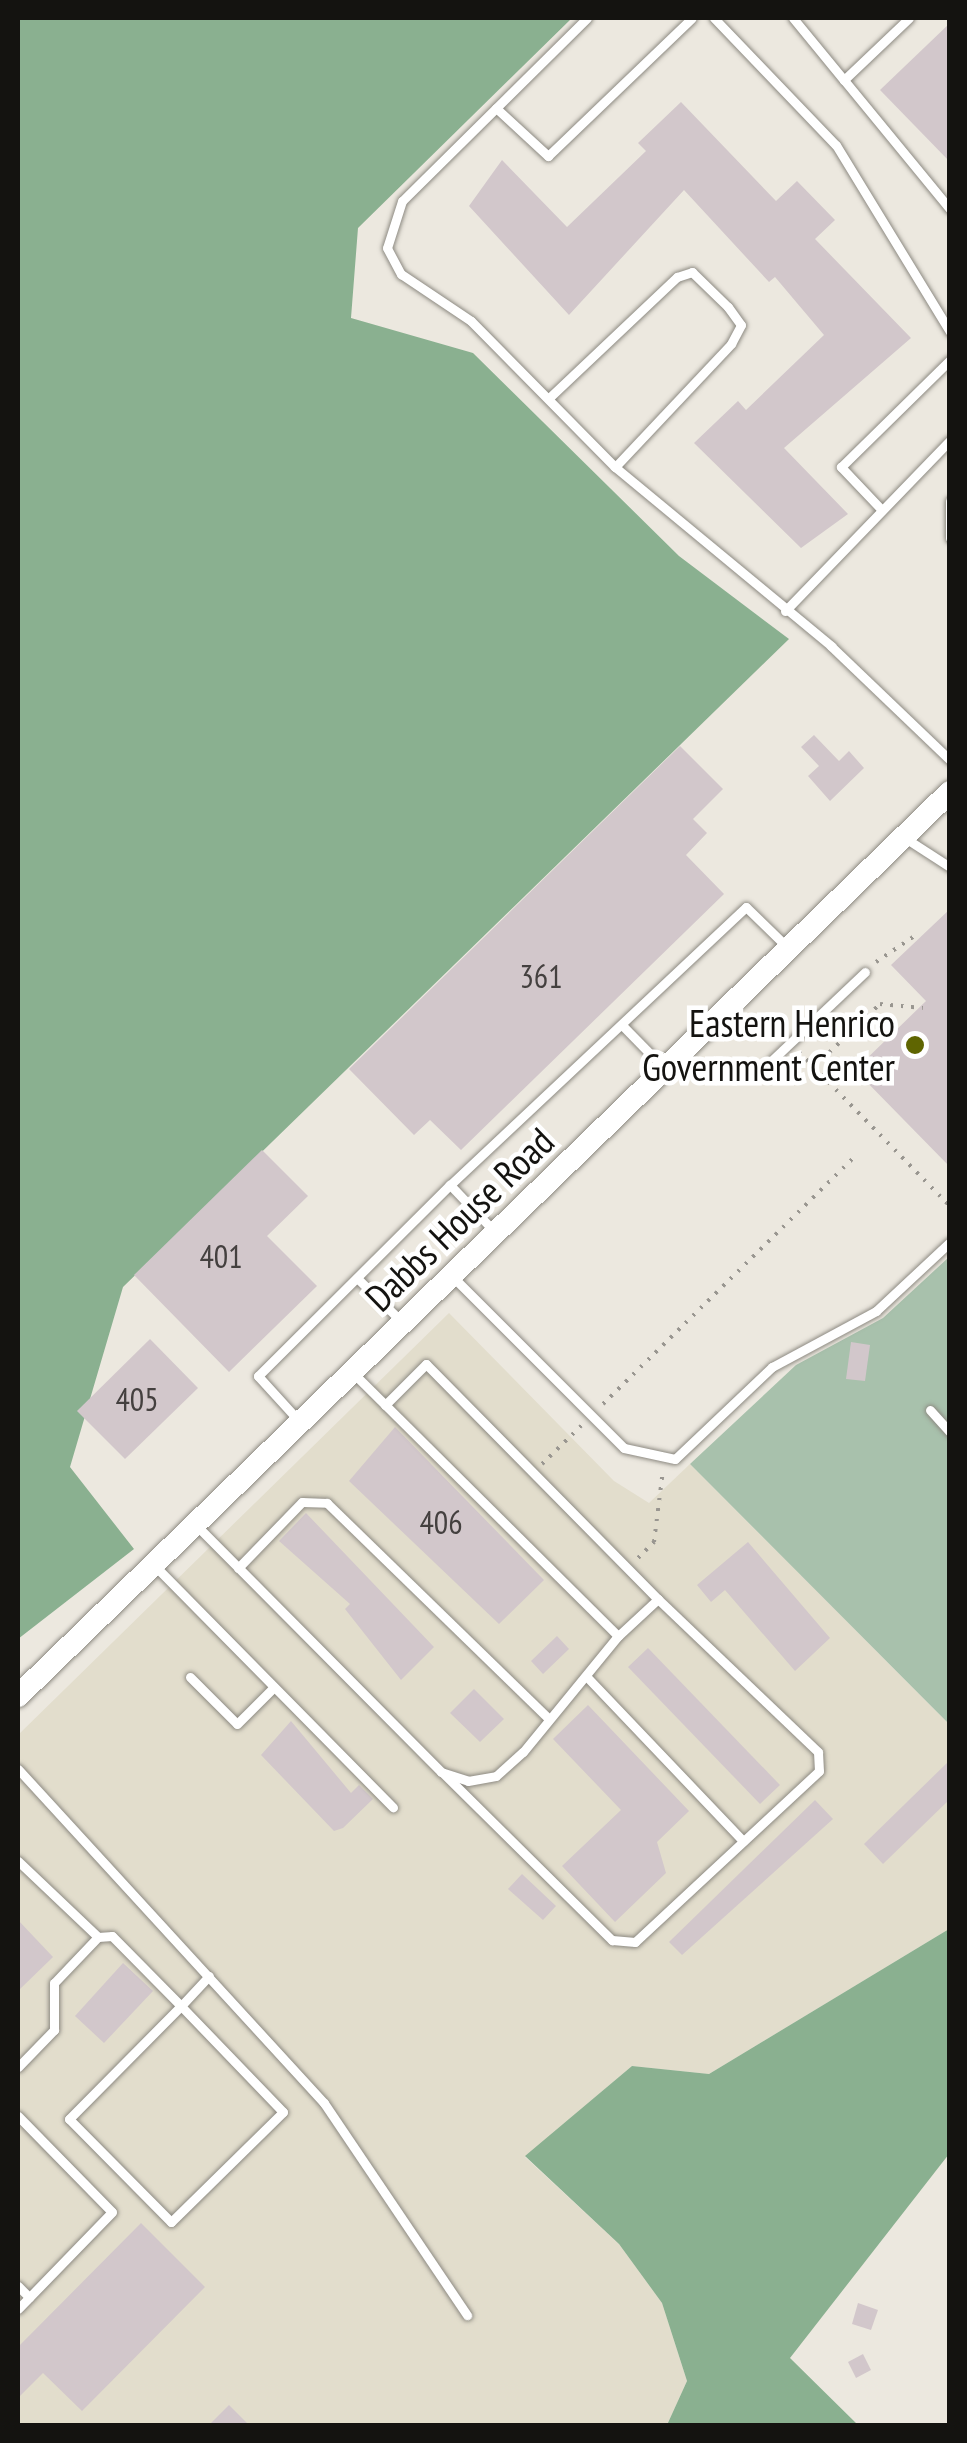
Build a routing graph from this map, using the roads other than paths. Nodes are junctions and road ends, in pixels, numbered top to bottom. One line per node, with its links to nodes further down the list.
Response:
1 (587, 18): 7 (lane)
2 (692, 18): 7 (lane)
3 (714, 18): 9 (lane)
4 (793, 18): 6 (lane)
5 (909, 18): 6 (lane)
6 (844, 80): 8 (lane)
7 (496, 108): 11 (lane)
8 (950, 209)
9 (950, 332)
10 (950, 360): 15 (lane)
11 (550, 397): 13 (lane); 13 (lane)
12 (950, 440): 15 (lane)
13 (615, 467): 17 (lane)
14 (950, 501): 16 (lane)
15 (880, 508): 17 (lane)
16 (950, 538)
17 (785, 611): 18 (lane)
18 (950, 760)
19 (950, 792): 20 (street, Dabbs House Road)
20 (903, 837): 21 (lane); 22 (street, Dabbs House Road)
21 (950, 866)
22 (788, 947): 24 (lane); 26 (street, Dabbs House Road)
23 (865, 972): 25 (lane)
24 (623, 1026): 26 (lane); 27 (lane)
25 (767, 1065)
26 (664, 1068): 28 (street, Dabbs House Road)
27 (450, 1185): 28 (lane); 31 (lane)
28 (496, 1232): 30 (street, Dabbs House Road)
29 (950, 1242): 30 (lane)
30 (452, 1276): 32 (street, Dabbs House Road)
31 (357, 1278): 32 (lane); 36 (lane)
32 (403, 1323): 33 (street, Dabbs House Road)
33 (352, 1372): 34 (lane); 36 (street, Dabbs House Road)
34 (386, 1405): 41 (lane); 42 (lane)
35 (930, 1410): 37 (lane)
36 (300, 1422): 38 (street, Dabbs House Road)
37 (950, 1432)
38 (196, 1525): 39 (street, Dabbs House Road); 40 (lane)
39 (155, 1566): 45 (lane); 46 (street, Dabbs House Road)
40 (238, 1568): 47 (lane); 49 (lane)
41 (658, 1599): 42 (lane); 51 (lane)
42 (618, 1636): 43 (lane)
43 (586, 1676): 47 (lane); 51 (lane)
44 (190, 1677): 45 (lane)
45 (274, 1687): 50 (lane)
46 (18, 1696)
47 (546, 1717): 49 (lane)
48 (18, 1771): 54 (lane)
49 (441, 1772): 51 (lane)
50 (393, 1807)
51 (744, 1841)
52 (18, 1860): 53 (lane)
53 (98, 1937): 55 (lane); 56 (lane)
54 (209, 1976): 55 (lane); 61 (lane)
55 (180, 2006): 55 (lane)
56 (18, 2067)
57 (18, 2116): 59 (lane)
58 (18, 2286): 59 (lane)
59 (29, 2297): 60 (lane)
60 (18, 2309)
61 (467, 2315)

